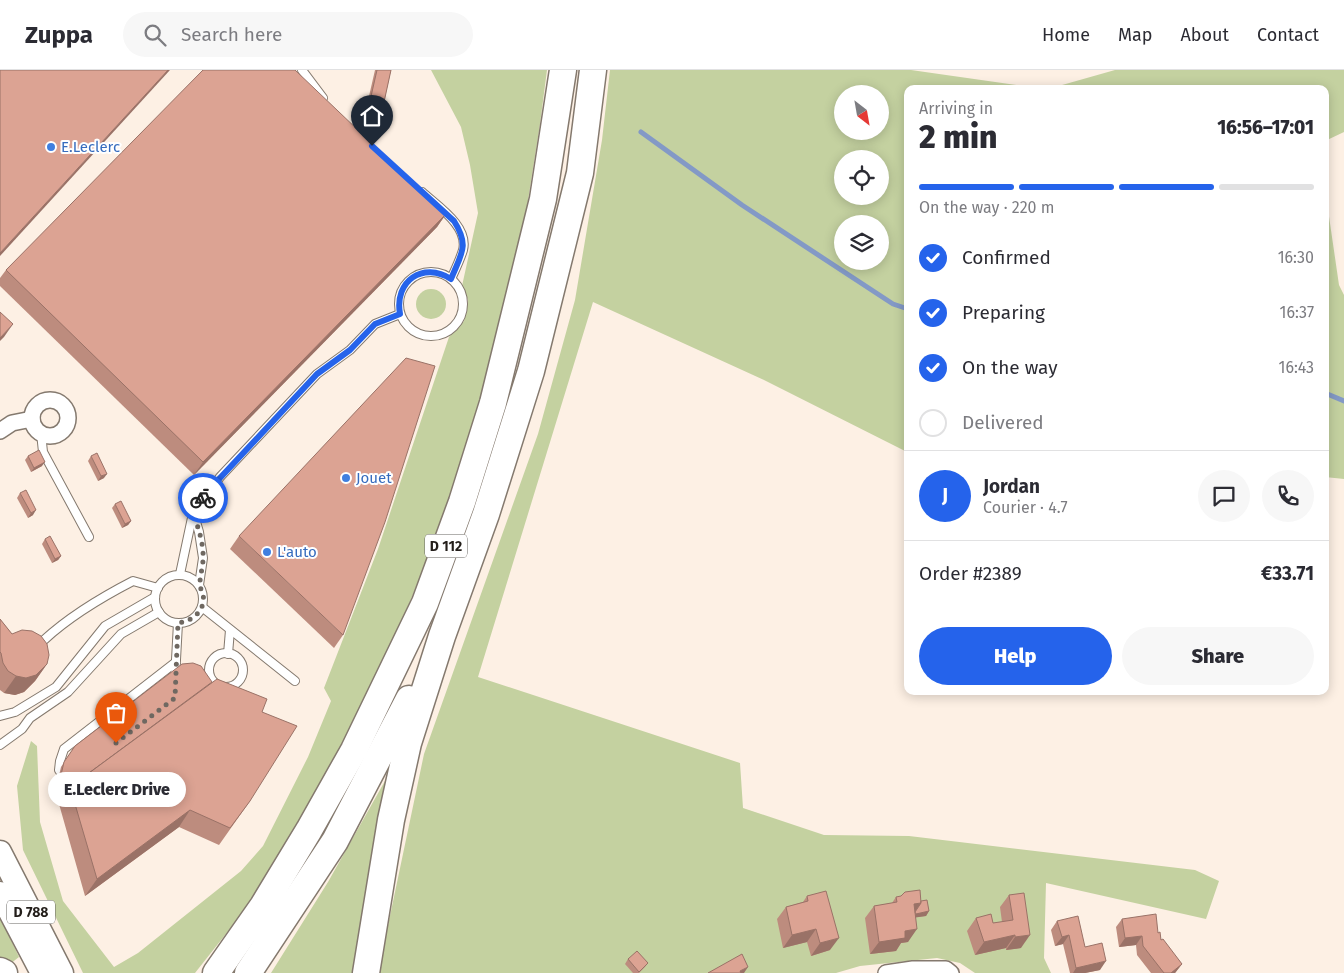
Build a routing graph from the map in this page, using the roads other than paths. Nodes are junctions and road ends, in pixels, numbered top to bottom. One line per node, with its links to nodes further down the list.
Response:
1 (302, 70): 4 (lane)
2 (563, 70): 36 (highway, D 112)
3 (593, 70): 21 (highway, D 112)
4 (331, 108)
5 (418, 188): 6 (lane)
6 (451, 279): 7 (lane); 7 (lane)
7 (400, 314): 11 (lane)
8 (32, 419): 9 (street); 10 (street); 10 (street)
9 (0, 431)
10 (41, 433): 12 (lane)
11 (193, 513): 13 (lane); 14 (lane)
12 (89, 537)
13 (180, 574): 14 (lane); 15 (lane)
14 (199, 585): 17 (lane)
15 (158, 588): 16 (lane); 22 (lane)
16 (155, 597): 18 (lane); 27 (lane)
17 (202, 607): 19 (lane); 20 (lane)
18 (159, 612): 19 (lane); 28 (lane)
19 (178, 623): 24 (lane)
20 (230, 630): 23 (lane); 25 (lane)
21 (442, 636): 37 (highway, D 112); 38 (highway)
22 (44, 640)
23 (228, 654): 23 (lane)
24 (176, 662): 26 (lane); 29 (lane)
25 (295, 681)
26 (175, 689)
27 (0, 716)
28 (0, 745)
29 (79, 772)
30 (0, 852): 35 (main road, D 788)
31 (0, 893): 34 (main road, D 788)
32 (0, 971): 33 (highway)
33 (4, 973)
34 (42, 973)
35 (62, 973)
36 (216, 973)
37 (248, 973)
38 (366, 973)
39 (886, 973): 40 (street)
40 (951, 973)

